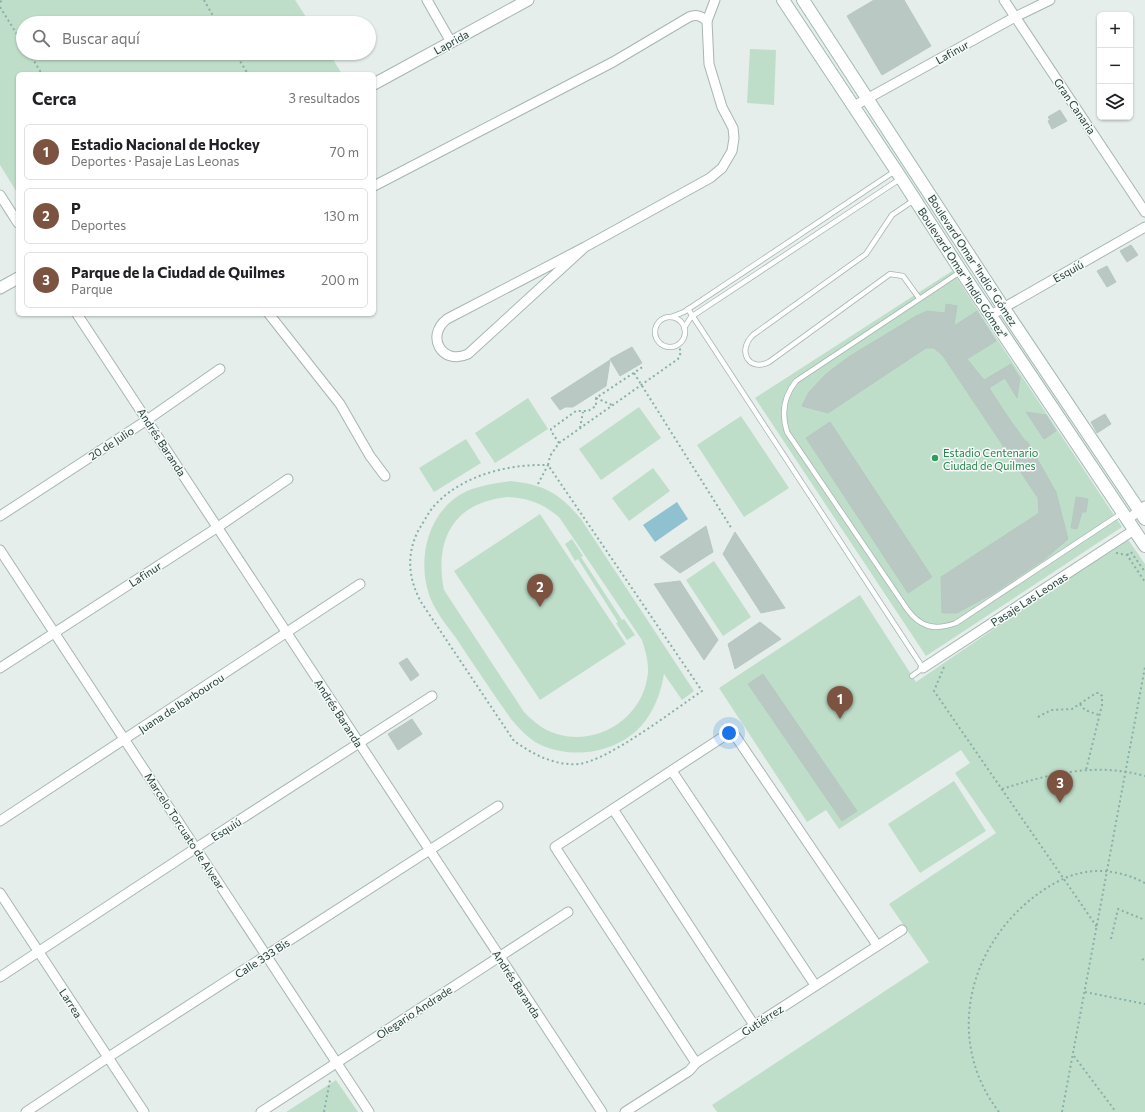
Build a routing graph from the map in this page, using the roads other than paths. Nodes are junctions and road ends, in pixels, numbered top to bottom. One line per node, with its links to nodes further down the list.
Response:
1 (427, 0): 10 (street)
2 (528, 0): 10 (street, Laprida)
3 (715, 0): 9 (street)
4 (783, 0): 13 (main road, Boulevard Omar "Indio Gómez")
5 (803, 0): 12 (main road, Boulevard Omar "Indio" Gómez)
6 (1004, 0): 8 (street, Gran Canaria)
7 (1050, 0): 8 (street, Lafinur)
8 (1016, 17): 12 (street, Lafinur); 18 (street, Gran Canaria)
9 (708, 21): 15 (street); 21 (street)
10 (451, 42): 11 (street, Laprida)
11 (376, 83)
12 (868, 99): 13 (street, Lafinur); 26 (main road, Boulevard Omar "Indio" Gómez)
13 (854, 106): 14 (main road, Boulevard Omar "Indio Gómez")
14 (899, 174): 17 (main road, Boulevard Omar "Indio Gómez"); 27 (lane); 31 (lane)
15 (376, 185)
16 (0, 195): 19 (street)
17 (915, 199): 22 (main road, Boulevard Omar "Indio Gómez"); 25 (lane)
18 (1145, 212)
19 (16, 220)
20 (1145, 227): 26 (street, Esquiú)
21 (585, 247): 21 (street)
22 (961, 272): 25 (lane); 28 (main road, Boulevard Omar "Indio Gómez")
23 (16, 279): 24 (street)
24 (0, 288)
25 (919, 298): 40 (lane)
26 (1003, 307): 28 (street, Esquiú); 38 (main road, Boulevard Omar "Indio" Gómez)
27 (688, 309): 31 (lane); 32 (lane)
28 (991, 315): 40 (main road, Boulevard Omar "Indio Gómez")
29 (78, 316): 35 (street, Andrés Baranda)
30 (271, 316): 36 (street)
31 (692, 316): 33 (lane); 49 (lane)
32 (671, 317): 33 (lane); 33 (lane)
33 (684, 328)
34 (220, 368): 35 (street, 20 de Julio)
35 (147, 420): 39 (street, 20 de Julio); 41 (street, Andrés Baranda)
36 (385, 476)
37 (288, 479): 41 (street, Lafinur)
38 (1143, 511): 40 (street)
39 (0, 516)
40 (1124, 516): 42 (main road, Boulevard Omar "Indio Gómez")
41 (218, 527): 46 (street, Lafinur); 47 (street, Andrés Baranda)
42 (1134, 530): 43 (main road, Boulevard Omar "Indio Gómez"); 49 (street, Pasaje Las Leonas)
43 (1145, 546)
44 (0, 550): 46 (street, Marcelo Torcuato de Alvear)
45 (360, 584): 47 (street, Juana de Ibarbourou)
46 (54, 632): 48 (street, Lafinur); 52 (street, Marcelo Torcuato de Alvear)
47 (288, 633): 52 (street, Juana de Ibarbourou); 53 (street, Andrés Baranda)
48 (0, 668)
49 (923, 668): 50 (lane)
50 (912, 676)
51 (432, 696): 53 (street, Esquiú)
52 (124, 740): 57 (street, Juana de Ibarbourou); 58 (street, Marcelo Torcuato de Alvear)
53 (359, 744): 58 (street, Esquiú); 59 (street, Andrés Baranda)
54 (672, 771): 56 (street); 63 (street); 68 (street)
55 (498, 806): 59 (street, Calle 333 Bis)
56 (613, 809): 69 (street); 72 (street)
57 (0, 821)
58 (196, 848): 64 (street, Esquiú); 65 (street, Marcelo Torcuato de Alvear)
59 (429, 850): 65 (street, Calle 333 Bis); 66 (street, Andrés Baranda)
60 (0, 893): 64 (street, Larrea)
61 (568, 912): 66 (street, Olegario Andrade)
62 (902, 930): 63 (street, Gutiérrez)
63 (877, 946): 68 (street, Gutiérrez)
64 (38, 952): 67 (street, Esquiú); 70 (street, Larrea)
65 (267, 954): 70 (street, Calle 333 Bis); 71 (street, Marcelo Torcuato de Alvear)
66 (499, 956): 71 (street, Olegario Andrade); 77 (street, Andrés Baranda)
67 (0, 977)
68 (815, 985): 69 (street, Gutiérrez)
69 (754, 1025): 72 (street, Gutiérrez)
70 (107, 1058): 73 (street, Calle 333 Bis); 74 (street, Larrea)
71 (337, 1062): 75 (street, Olegario Andrade); 76 (street, Marcelo Torcuato de Alvear)
72 (696, 1063): 78 (street, Gutiérrez)
73 (26, 1112)
74 (144, 1112)
75 (260, 1112)
76 (369, 1112)
77 (602, 1112)
78 (625, 1112)

